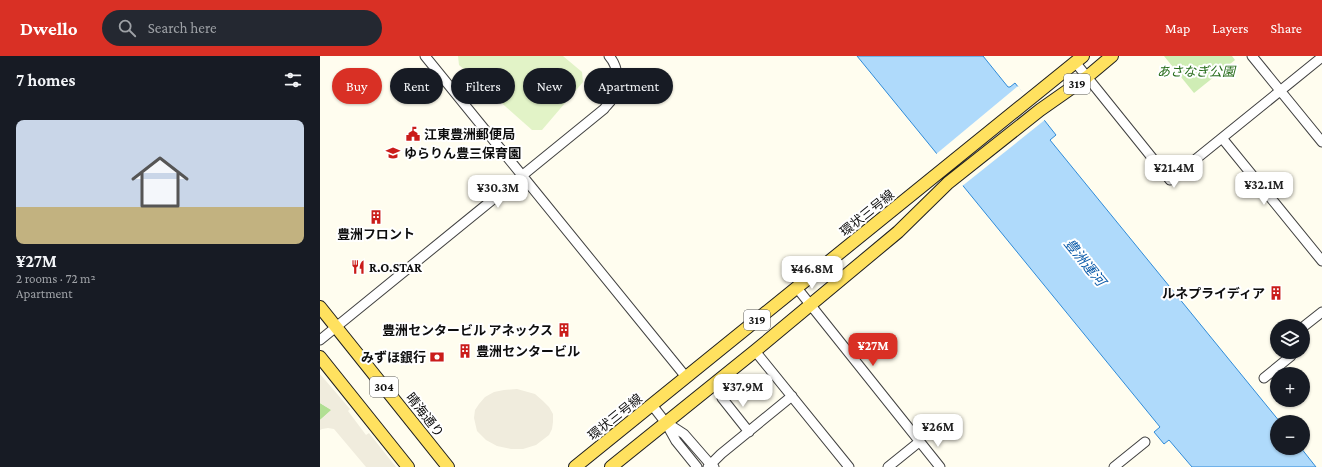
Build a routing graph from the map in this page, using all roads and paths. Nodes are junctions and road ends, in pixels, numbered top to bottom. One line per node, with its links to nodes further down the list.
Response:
1 (425, 56): 11 (street)
2 (610, 56): 11 (street)
3 (1112, 56): 7 (main road, 319)
4 (1252, 56): 8 (street)
5 (1322, 57): 8 (street)
6 (1079, 59): 7 (street); 13 (main road, 環状三号線 / 319)
7 (1087, 77): 9 (street); 14 (main road, 319)
8 (1281, 91): 9 (street); 10 (street)
9 (1222, 138): 12 (street)
10 (1322, 142)
11 (522, 175): 18 (street); 23 (street)
12 (1322, 261)
13 (797, 288): 14 (street); 23 (main road, 環状三号線 / 319)
14 (811, 305): 20 (main road, 319); 30 (street)
15 (320, 307): 18 (main road, 晴海通り / 304)
16 (1322, 312): 17 (street)
17 (1310, 321)
18 (336, 326): 19 (street); 34 (main road, 晴海通り / 304)
19 (320, 340)
20 (755, 351): 25 (street); 28 (main road, 319)
21 (320, 356): 33 (main road, 304)
22 (1287, 359): 24 (street)
23 (686, 377): 27 (main road, 環状三号線 / 319)
24 (1264, 378)
25 (792, 396): 29 (street); 38 (street)
26 (722, 398): 29 (street)
27 (652, 405): 28 (street); 35 (main road, 環状三号線 / 319)
28 (666, 422): 32 (street); 36 (main road, 319); 37 (street)
29 (749, 432): 32 (street)
30 (919, 442): 39 (street); 40 (street)
31 (1144, 442): 41 (street)
32 (711, 466)
33 (408, 467)
34 (448, 467)
35 (575, 467)
36 (611, 467)
37 (697, 467)
38 (849, 467)
39 (888, 467)
40 (940, 467)
41 (1114, 467)

